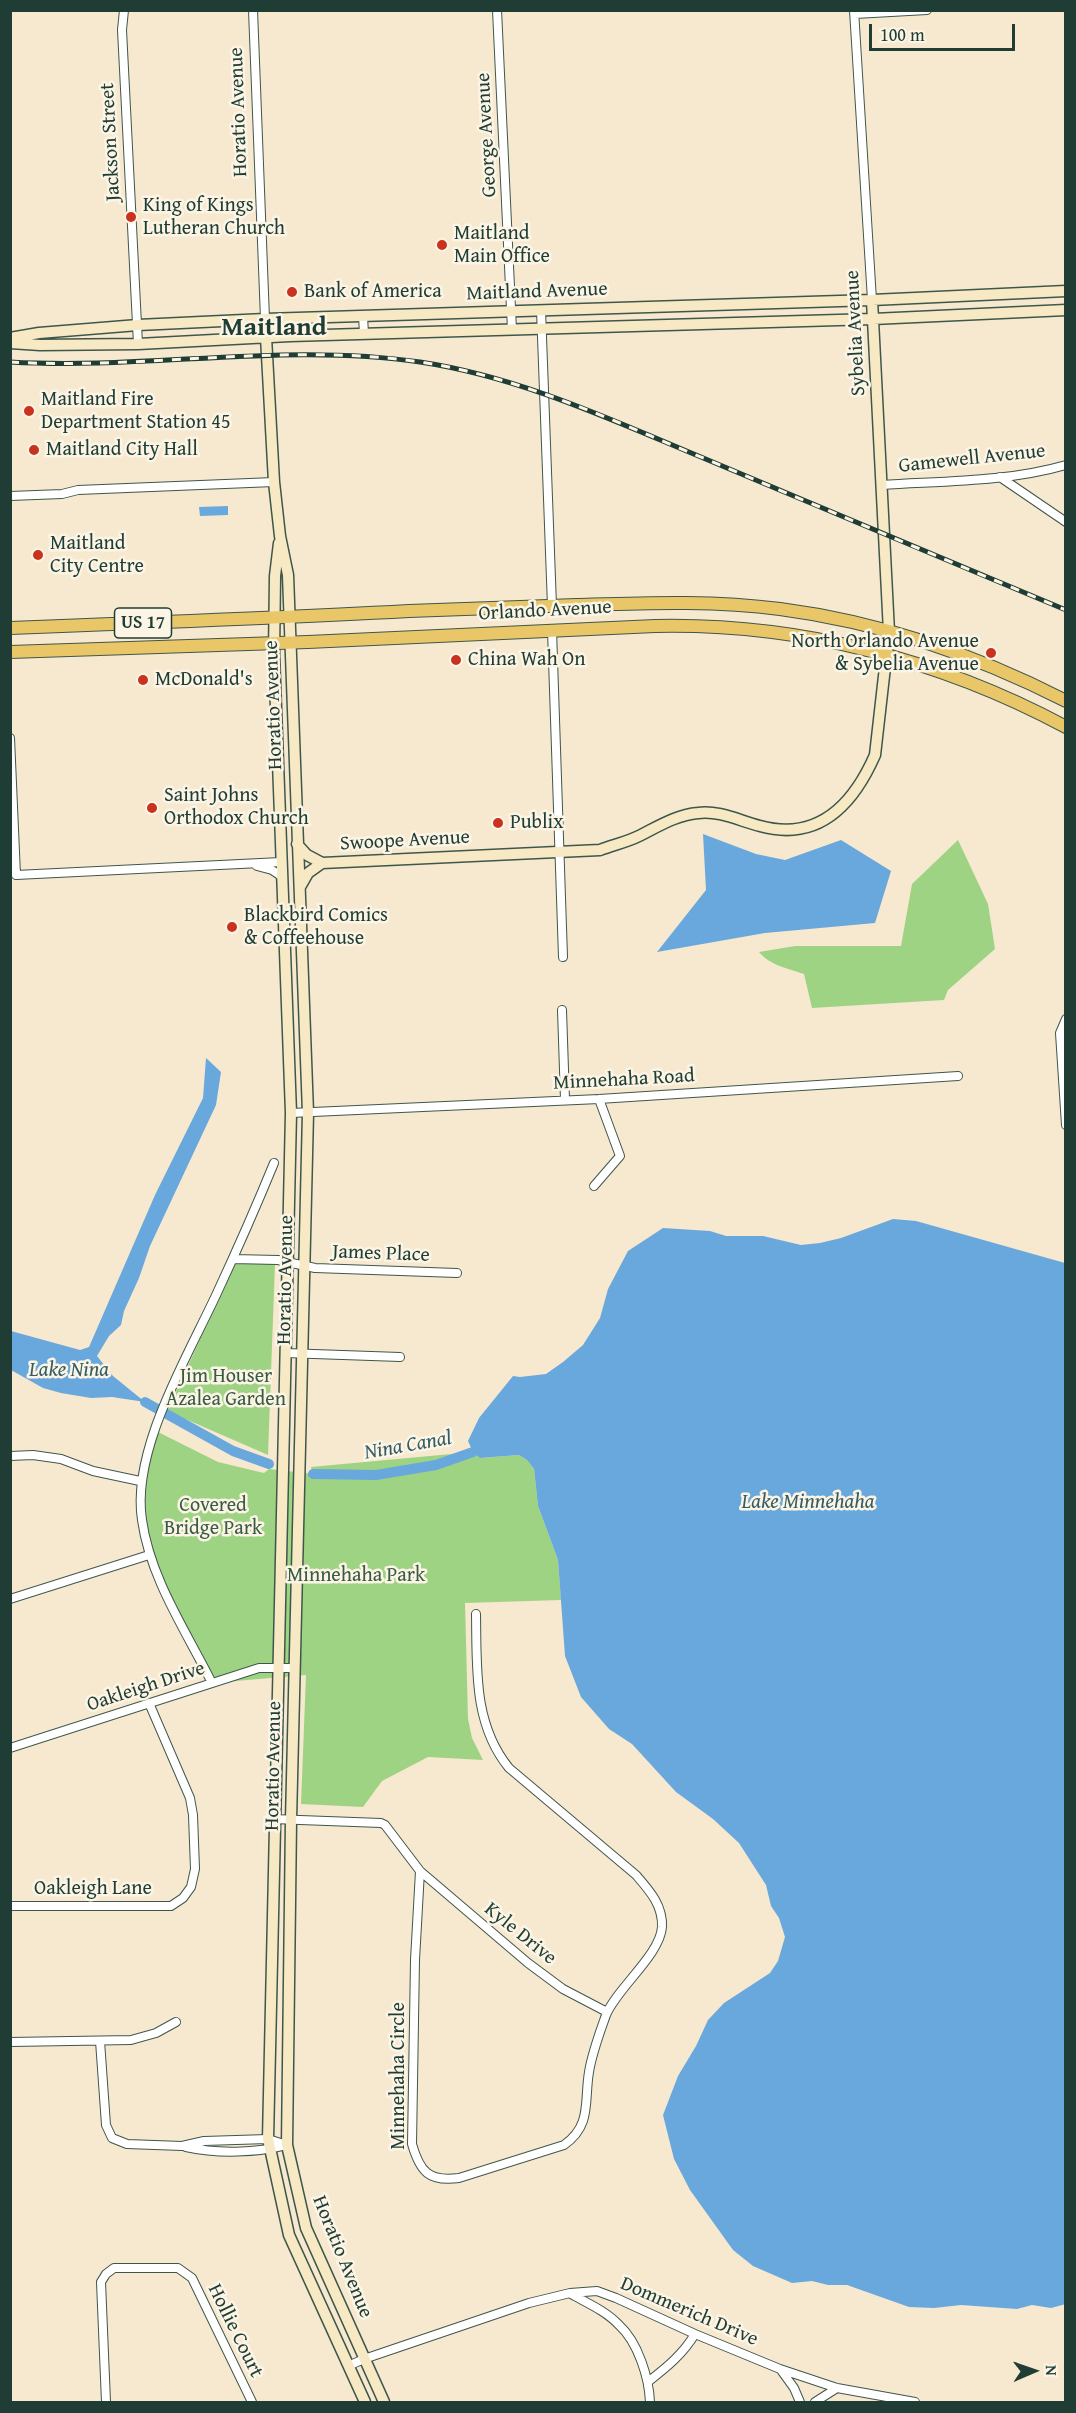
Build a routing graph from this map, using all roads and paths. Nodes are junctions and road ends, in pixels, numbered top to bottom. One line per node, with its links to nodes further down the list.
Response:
1 (124, 10): 14 (street, Jackson Street)
2 (253, 10): 13 (street, Horatio Avenue)
3 (497, 10): 8 (street, George Avenue)
4 (927, 10): 5 (street)
5 (854, 12): 7 (street, Sybelia Avenue)
6 (1065, 291): 7 (main road, Maitland Avenue)
7 (872, 300): 9 (main road, Maitland Avenue); 12 (main road, Sybelia Avenue)
8 (511, 310): 9 (main road, Maitland Avenue); 11 (main road, Maitland Avenue); 16 (street, George Avenue)
9 (541, 310): 15 (street)
10 (1065, 310): 12 (main road, Maitland Avenue)
11 (363, 316): 13 (main road, Maitland Avenue); 17 (street)
12 (873, 318): 15 (main road, Maitland Avenue); 25 (main road, Sybelia Avenue)
13 (265, 319): 14 (main road, Maitland Avenue); 19 (main road, Horatio Avenue)
14 (138, 325): 18 (main road, Maitland Avenue); 21 (street, Jackson Street)
15 (542, 328): 16 (main road, Maitland Avenue); 29 (street)
16 (512, 330): 17 (main road, Maitland Avenue)
17 (364, 334): 19 (main road, Maitland Avenue)
18 (10, 338)
19 (266, 338): 21 (main road, Maitland Avenue); 24 (main road, Horatio Avenue)
20 (10, 343): 21 (main road, Maitland Avenue)
21 (138, 344)
22 (1065, 465): 23 (street, Gamewell Avenue)
23 (1000, 477): 25 (street, Gamewell Avenue); 27 (street)
24 (274, 482): 26 (street); 28 (main road, Horatio Avenue)
25 (882, 484): 34 (main road, Sybelia Avenue)
26 (10, 496)
27 (1065, 522)
28 (279, 536): 30 (main road, Horatio Avenue); 31 (main road, Horatio Avenue)
29 (552, 606): 30 (main road, Orlando Avenue / US 17); 34 (main road, Orlando Avenue / US 17)
30 (290, 617): 31 (main road, Orlando Avenue / US 17); 36 (main road, Horatio Avenue)
31 (275, 618): 32 (main road, Orlando Avenue / US 17); 35 (main road, Horatio Avenue)
32 (10, 628)
33 (552, 630): 36 (main road, Orlando Avenue / US 17); 38 (main road, Orlando Avenue / US 17); 43 (street)
34 (889, 632): 38 (main road, Sybelia Avenue); 39 (main road, Orlando Avenue / US 17)
35 (274, 642): 36 (main road, Orlando Avenue / US 17); 37 (main road, Orlando Avenue / US 17); 44 (main road, Horatio Avenue)
36 (291, 642): 42 (main road, Horatio Avenue)
37 (10, 652)
38 (886, 654): 40 (main road, Orlando Avenue / US 17); 43 (main road, Swoope Avenue)
39 (1065, 701)
40 (1065, 727)
41 (10, 738): 46 (street)
42 (297, 844): 45 (main road, Swoope Avenue); 48 (main road, Horatio Avenue)
43 (561, 853): 45 (main road, Swoope Avenue); 49 (street)
44 (281, 862): 46 (street); 47 (main road, Horatio Avenue); 48 (main road)
45 (322, 863): 48 (main road, Swoope Avenue)
46 (246, 864): 47 (street)
47 (281, 876): 55 (main road, Horatio Avenue)
48 (299, 889): 56 (main road, Horatio Avenue)
49 (563, 957)
50 (562, 1010): 54 (street)
51 (1065, 1019): 57 (street)
52 (958, 1076): 53 (street, Minnehaha Road)
53 (598, 1099): 54 (street, Minnehaha Road); 59 (street)
54 (565, 1100): 56 (street, Minnehaha Road)
55 (291, 1113): 56 (street, Minnehaha Road); 61 (main road, Horatio Avenue)
56 (308, 1113): 62 (main road, Horatio Avenue)
57 (1065, 1125)
58 (274, 1163): 60 (street)
59 (594, 1186)
60 (233, 1259): 61 (street, James Place); 68 (street)
61 (288, 1261): 62 (street, James Place); 64 (main road, Horatio Avenue)
62 (305, 1265): 63 (street, James Place); 65 (main road, Horatio Avenue)
63 (457, 1273)
64 (285, 1353): 65 (street); 72 (main road, Horatio Avenue)
65 (303, 1354): 66 (street); 73 (main road, Horatio Avenue)
66 (400, 1357)
67 (10, 1456): 68 (street)
68 (140, 1481): 69 (street)
69 (149, 1555): 70 (street); 74 (street)
70 (10, 1599)
71 (476, 1614): 81 (street, Minnehaha Circle)
72 (277, 1667): 73 (street, Oakleigh Drive); 74 (street, Oakleigh Drive); 77 (main road, Horatio Avenue)
73 (294, 1668): 78 (main road, Horatio Avenue)
74 (212, 1683): 75 (street, Oakleigh Drive)
75 (149, 1703): 76 (street, Oakleigh Drive); 80 (street, Oakleigh Lane)
76 (10, 1748)
77 (273, 1820): 78 (street); 85 (main road, Horatio Avenue)
78 (291, 1820): 79 (street); 86 (main road, Horatio Avenue)
79 (420, 1871): 81 (street, Kyle Drive); 81 (street, Minnehaha Circle)
80 (10, 1906)
81 (607, 2012)
82 (176, 2022): 83 (street)
83 (100, 2041): 84 (street); 85 (street)
84 (10, 2042)
85 (269, 2145): 86 (street); 90 (main road, Horatio Avenue)
86 (287, 2145): 89 (main road, Horatio Avenue)
87 (570, 2294): 88 (street, Dommerich Drive); 89 (street, Dommerich Drive); 92 (street)
88 (695, 2334): 91 (street, Dommerich Drive); 92 (street)
89 (364, 2359): 90 (street, Dommerich Drive); 97 (main road, Horatio Avenue)
90 (348, 2366): 96 (main road, Horatio Avenue)
91 (780, 2369): 93 (street, Dommerich Drive); 99 (street)
92 (649, 2381): 98 (street)
93 (837, 2388): 100 (street); 101 (street, Dommerich Drive)
94 (106, 2403): 95 (street, Hollie Court)
95 (252, 2403)
96 (364, 2403)
97 (384, 2403)
98 (650, 2403)
99 (800, 2403)
100 (815, 2403)
101 (915, 2403)

